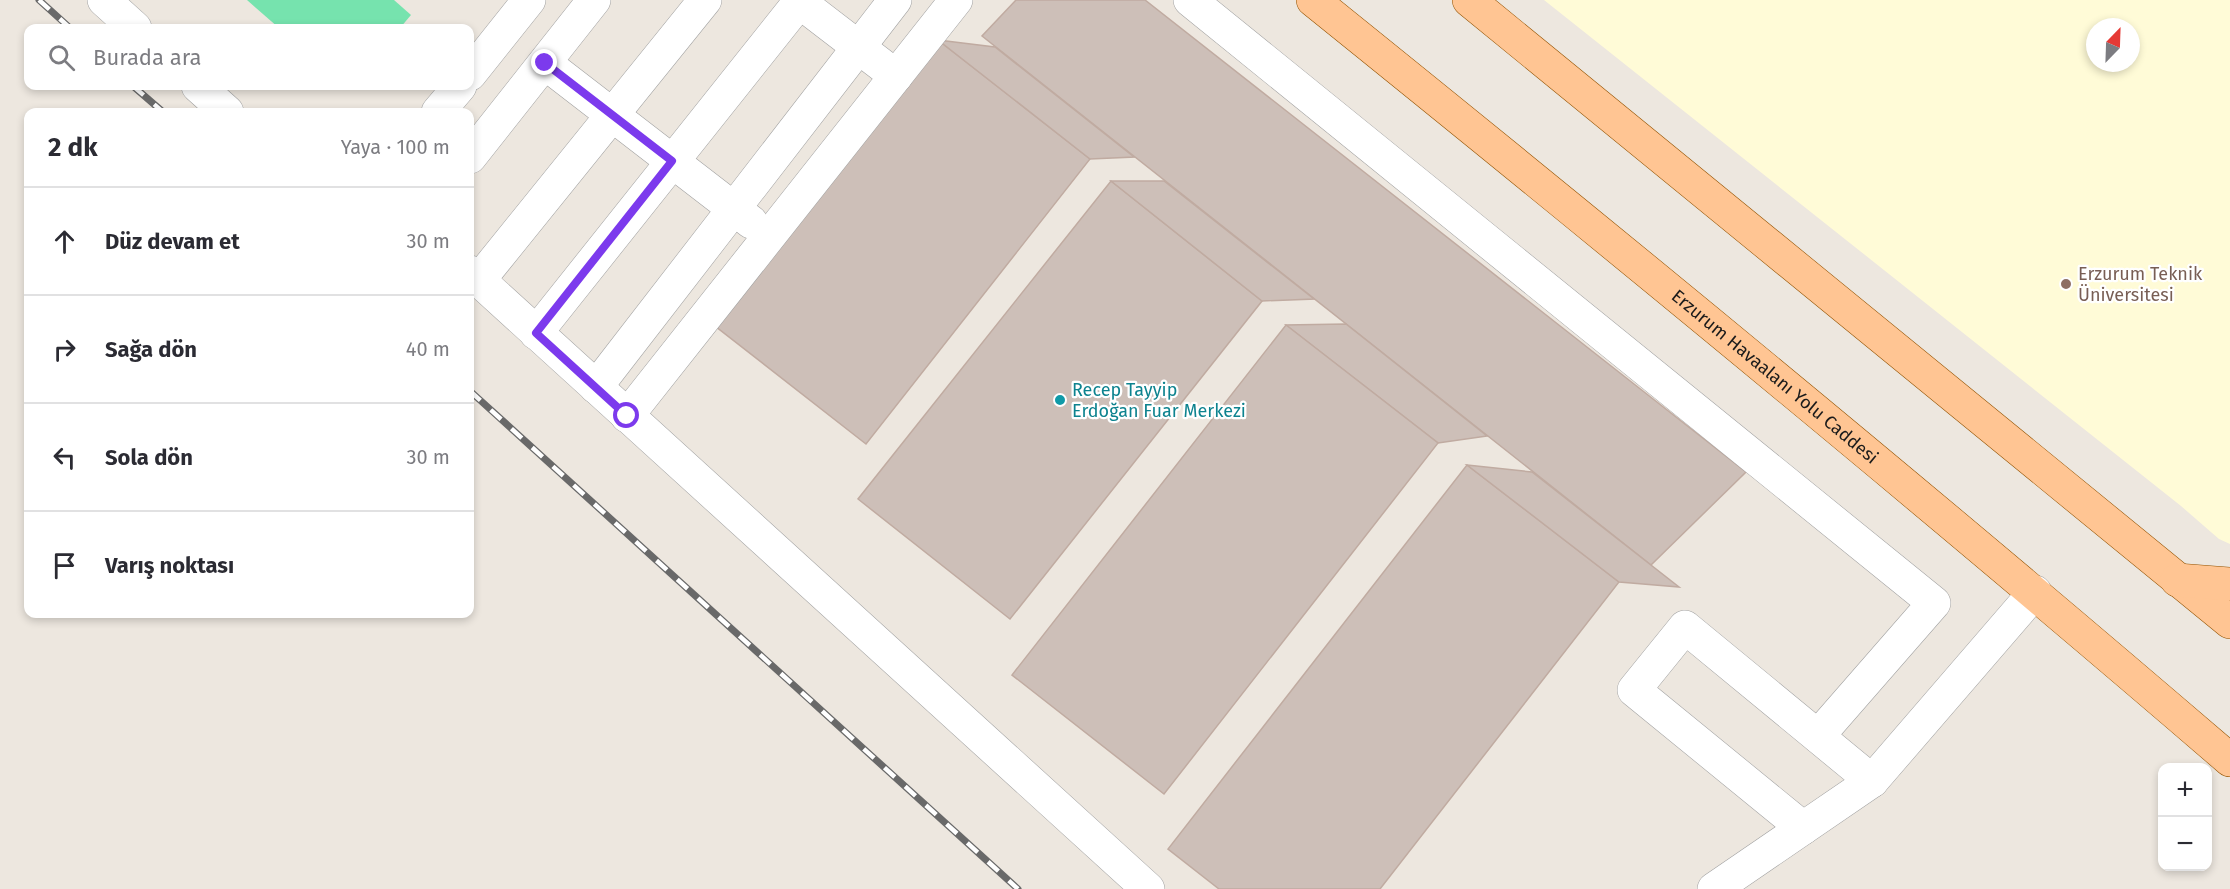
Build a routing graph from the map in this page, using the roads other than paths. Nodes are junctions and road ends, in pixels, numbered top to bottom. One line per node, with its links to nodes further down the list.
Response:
1 (104, 0): 11 (street)
2 (529, 0): 14 (street)
3 (594, 0): 13 (street)
4 (705, 0): 20 (street)
5 (895, 0): 12 (street)
6 (956, 0): 15 (street)
7 (1190, 0): 33 (street)
8 (1313, 0): 31 (main road, Erzurum Havaalanı Yolu Caddesi)
9 (1469, 0): 29 (main road)
10 (799, 1): 12 (street); 22 (street)
11 (131, 24)
12 (859, 47): 15 (street); 23 (street)
13 (545, 63): 20 (street); 21 (street)
14 (474, 69)
15 (896, 76): 24 (street)
16 (202, 90): 18 (street)
17 (457, 90): 19 (street)
18 (223, 108)
19 (441, 108)
20 (613, 115): 22 (street); 25 (street)
21 (474, 152)
22 (672, 161): 23 (street); 26 (street)
23 (733, 209): 24 (street); 27 (street)
24 (769, 236): 28 (street)
25 (474, 276): 26 (street)
26 (536, 333): 27 (street)
27 (596, 387): 28 (street)
28 (627, 416): 37 (street)
29 (2177, 580): 30 (main road); 32 (main road)
30 (2230, 584)
31 (2035, 592): 34 (main road, Erzurum Havaalanı Yolu Caddesi); 35 (street)
32 (2230, 622)
33 (1818, 736): 35 (street); 36 (street)
34 (2230, 760)
35 (1872, 781): 36 (street)
36 (1803, 828): 38 (street)
37 (1148, 889)
38 (1713, 889)

